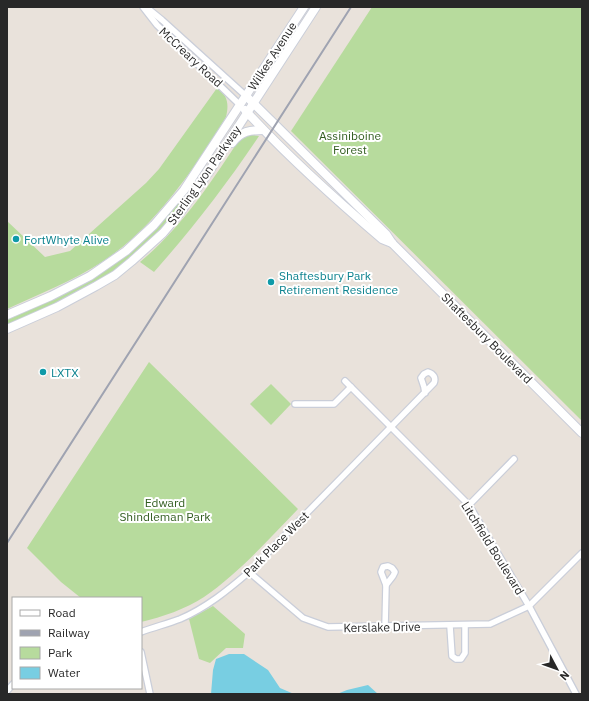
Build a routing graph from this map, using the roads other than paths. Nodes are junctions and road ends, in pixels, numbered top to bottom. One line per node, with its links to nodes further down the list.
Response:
1 (144, 7): 4 (street, McCreary Road); 6 (street, McCreary Road)
2 (304, 7): 4 (main road, Wilkes Avenue)
3 (316, 7): 5 (main road, Wilkes Avenue)
4 (246, 96): 5 (main road, Shaftesbury Boulevard); 6 (main road, Wilkes Avenue)
5 (254, 103): 7 (main road, Sterling Lyon Parkway); 10 (main road, Shaftesbury Boulevard)
6 (240, 105): 7 (main road, Shaftesbury Boulevard); 11 (main road, Sterling Lyon Parkway)
7 (247, 112): 8 (main road, Shaftesbury Boulevard); 9 (main road, Sterling Lyon Parkway)
8 (263, 130): 9 (main road); 10 (main road, Shaftesbury Boulevard)
9 (210, 170): 12 (main road, Sterling Lyon Parkway)
10 (392, 243): 18 (main road, Shaftesbury Boulevard)
11 (7, 315)
12 (7, 329)
13 (345, 381): 14 (street, Litchfield Boulevard)
14 (351, 386): 16 (street); 17 (street, Litchfield Boulevard)
15 (424, 393): 17 (street, Park Place West)
16 (294, 404)
17 (391, 427): 20 (street, Litchfield Boulevard); 22 (street, Park Place West)
18 (582, 433)
19 (514, 459): 20 (street)
20 (468, 505): 24 (street, Litchfield Boulevard)
21 (582, 553): 24 (street)
22 (249, 572): 27 (street, Kerslake Drive); 28 (street, Park Place West)
23 (386, 585): 27 (street)
24 (529, 606): 25 (street, Kerslake Drive); 31 (street, Litchfield Boulevard)
25 (465, 625): 26 (street, Kerslake Drive); 26 (street)
26 (450, 626): 27 (street, Kerslake Drive)
27 (386, 627)
28 (142, 632)
29 (142, 657): 30 (street)
30 (150, 694)
31 (576, 694)

